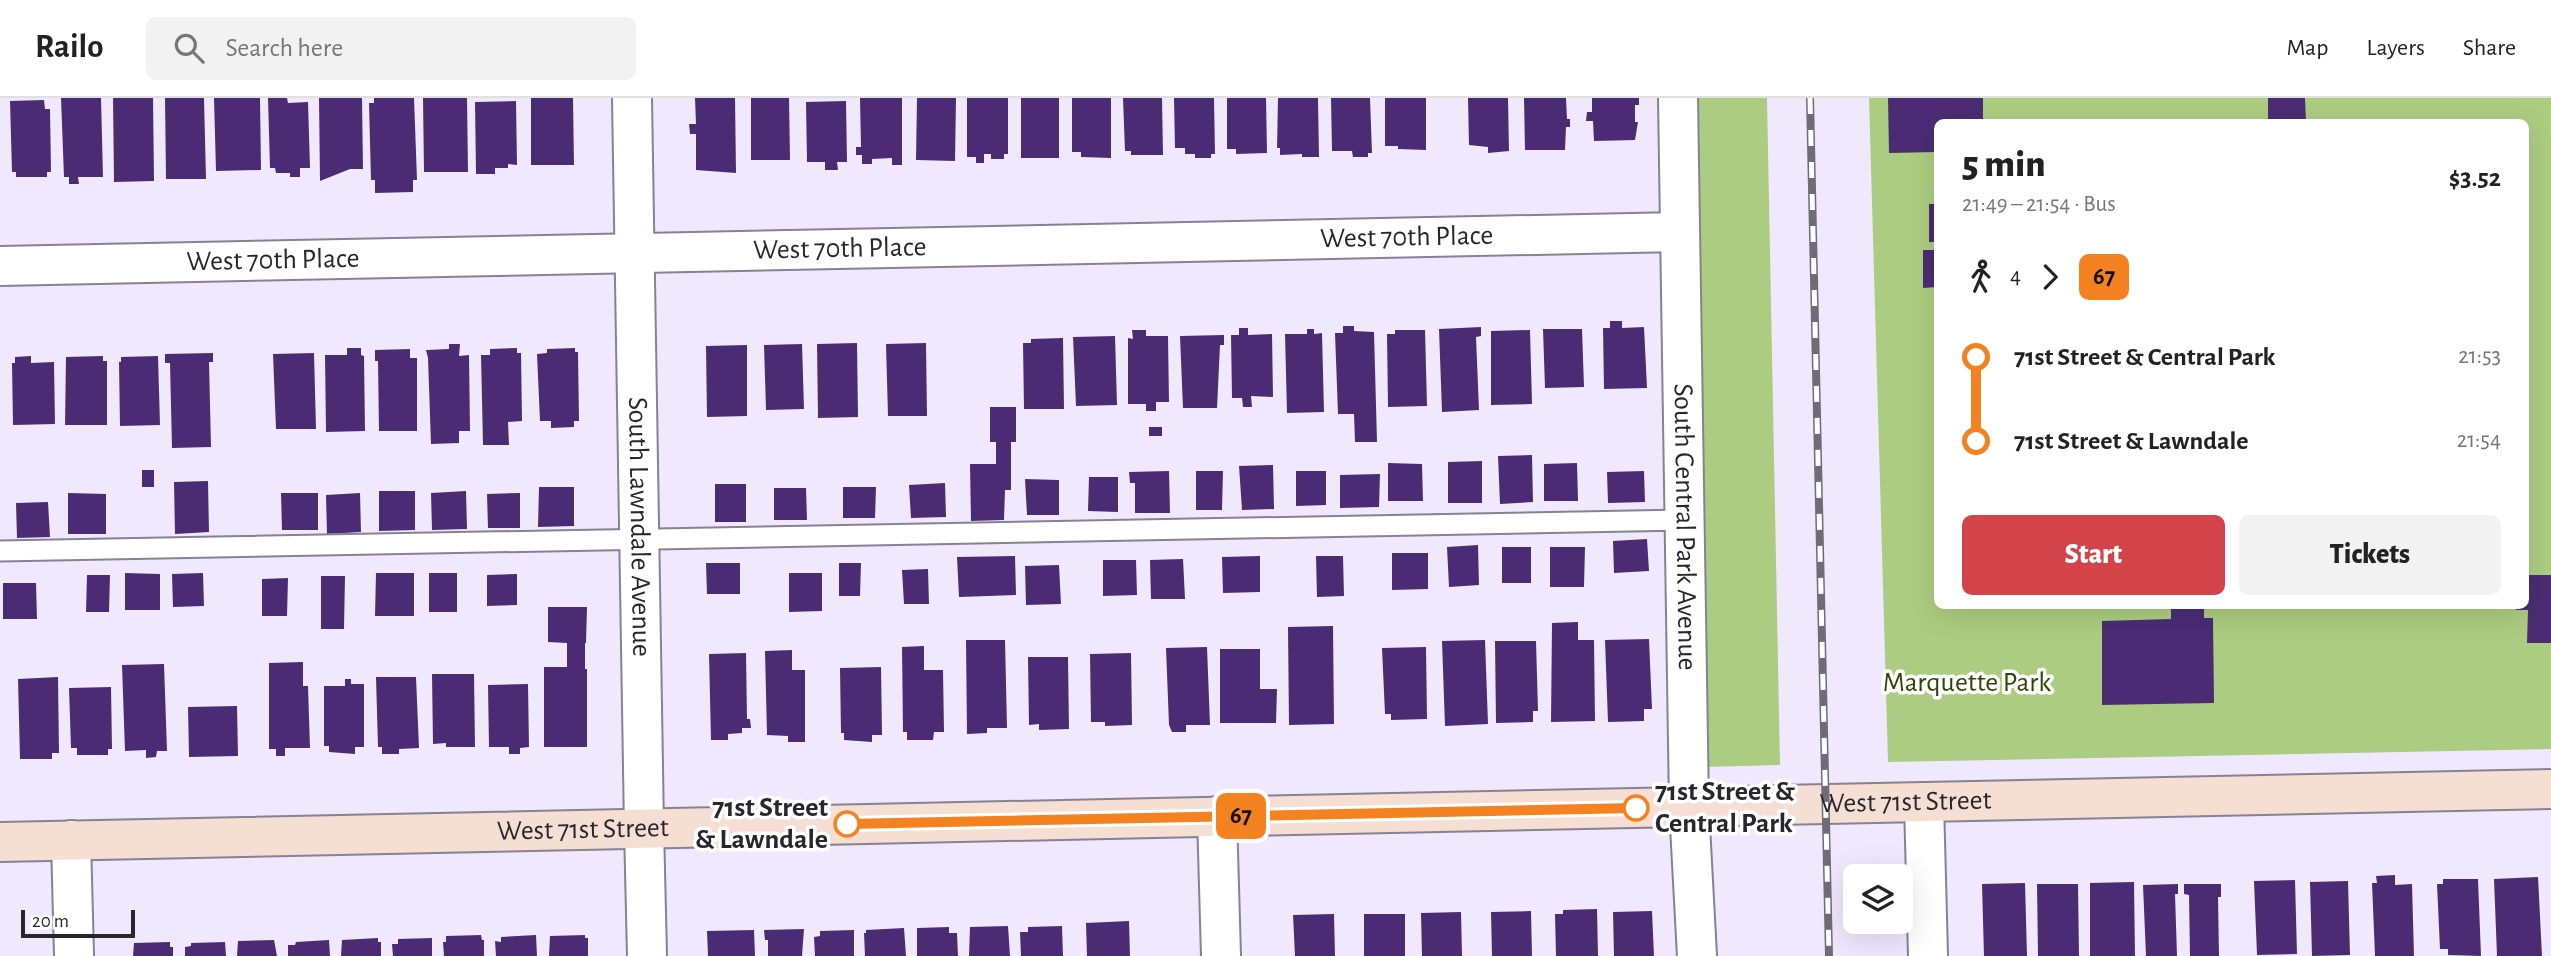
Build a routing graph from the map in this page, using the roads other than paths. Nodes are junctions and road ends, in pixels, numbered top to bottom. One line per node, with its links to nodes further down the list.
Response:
1 (632, 98): 4 (street, South Lawndale Avenue)
2 (1678, 98): 3 (street, South Central Park Avenue)
3 (1680, 232): 4 (street, West 70th Place); 6 (street, South Central Park Avenue)
4 (634, 254): 5 (street, West 70th Place); 7 (street, South Lawndale Avenue)
5 (0, 266)
6 (1685, 520): 7 (lane); 11 (street, South Central Park Avenue)
7 (639, 539): 8 (lane); 13 (street, South Lawndale Avenue)
8 (0, 551)
9 (2551, 789): 10 (main road, West 71st Street)
10 (1924, 802): 11 (main road, West 71st Street); 20 (street)
11 (1689, 807): 12 (main road, West 71st Street); 19 (street, South Central Park Avenue)
12 (1217, 816): 13 (main road, West 71st Street); 18 (street)
13 (645, 828): 14 (main road, West 71st Street); 17 (street, South Lawndale Avenue)
14 (71, 840): 15 (main road, West 71st Street); 16 (street)
15 (0, 842)
16 (74, 956)
17 (647, 956)
18 (1221, 956)
19 (1698, 956)
20 (1928, 956)

